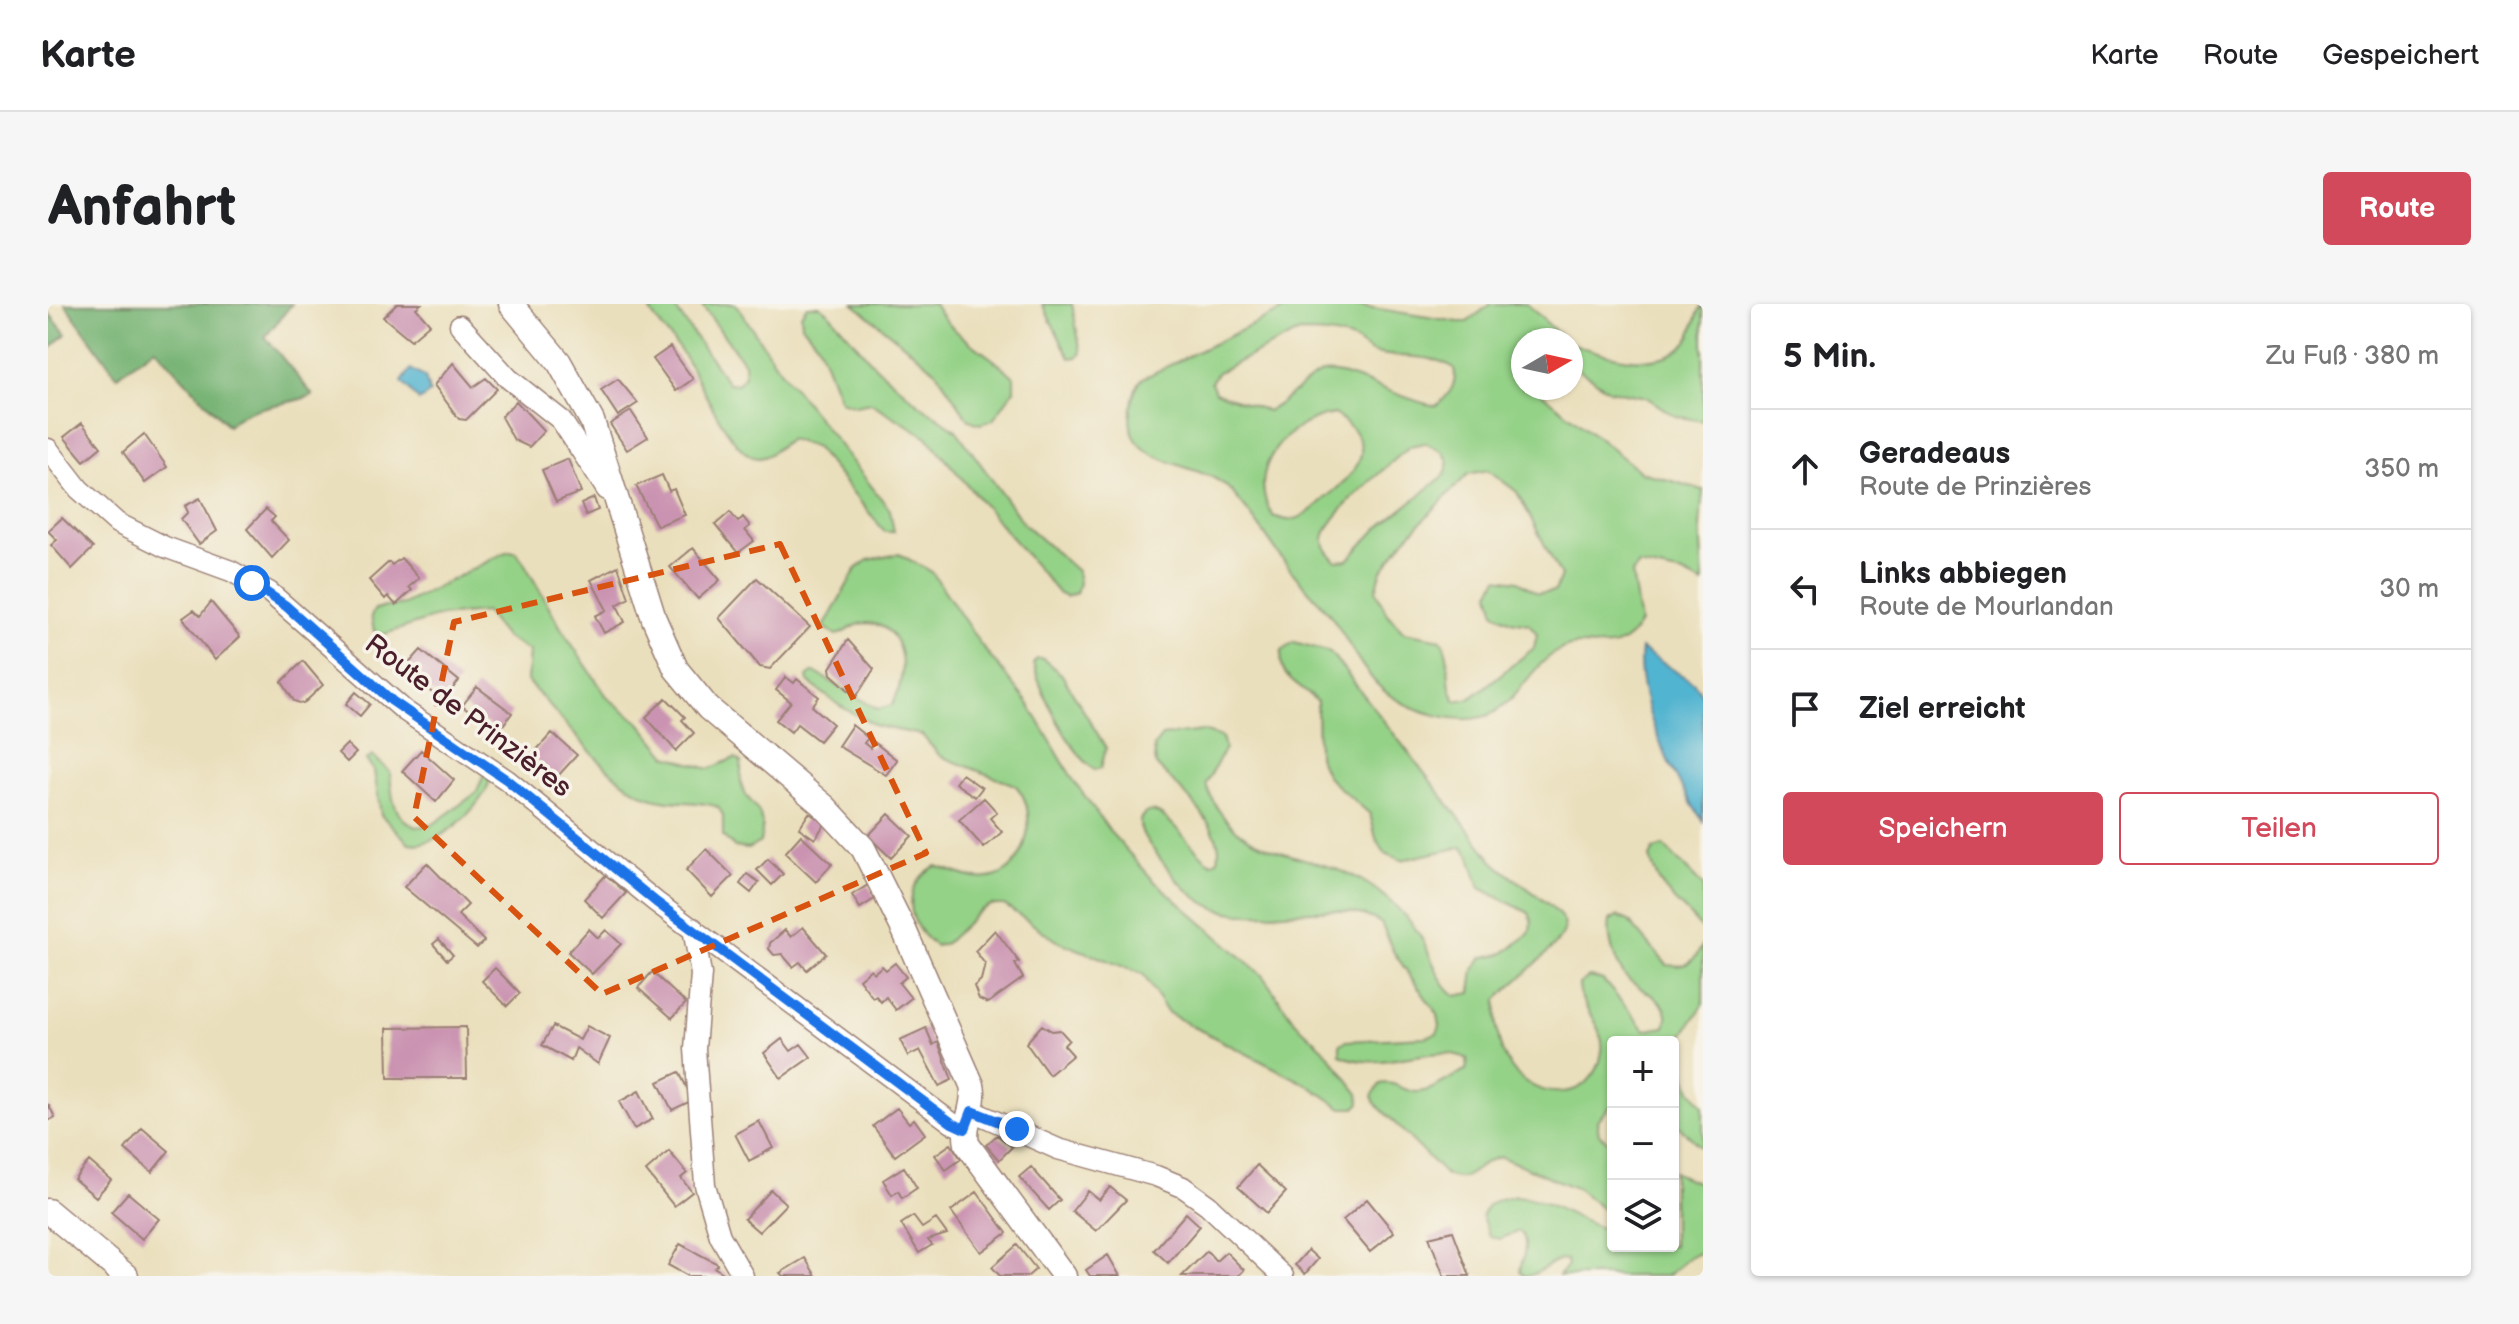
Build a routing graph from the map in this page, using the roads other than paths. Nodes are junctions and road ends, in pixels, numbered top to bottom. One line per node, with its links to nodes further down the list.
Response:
1 (511, 304): 4 (street)
2 (460, 325): 4 (street)
3 (48, 449): 5 (street, Route de Prinzières)
4 (614, 492): 6 (street)
5 (693, 928): 6 (street, Route de Prinzières); 9 (street)
6 (968, 1121): 10 (street); 11 (street, Route de Prinzières)
7 (48, 1211): 8 (street)
8 (126, 1276)
9 (743, 1276)
10 (1064, 1276)
11 (1283, 1276)

